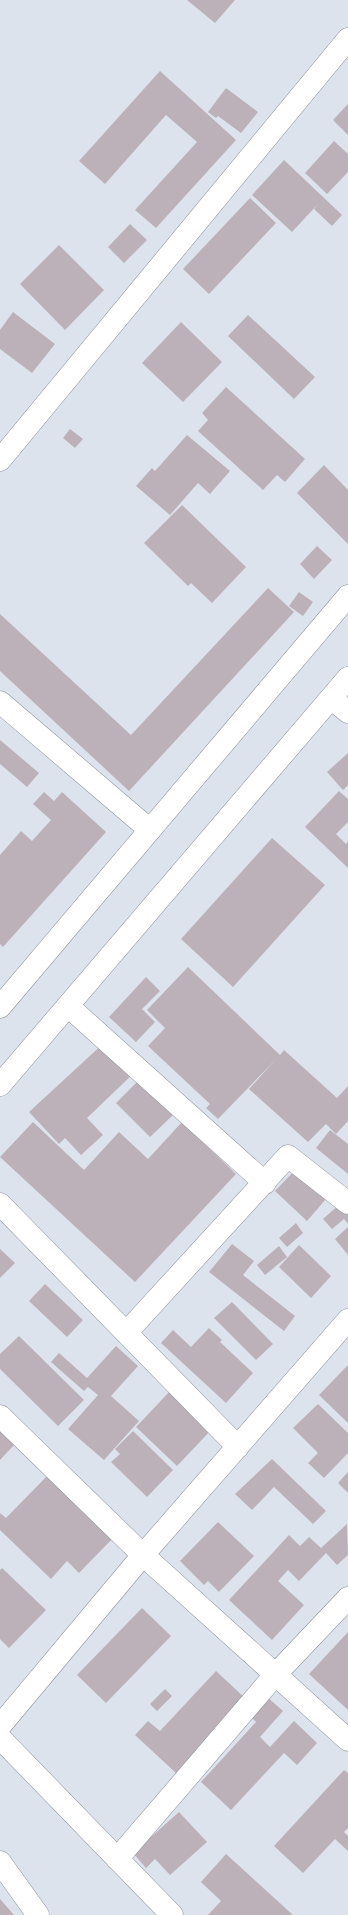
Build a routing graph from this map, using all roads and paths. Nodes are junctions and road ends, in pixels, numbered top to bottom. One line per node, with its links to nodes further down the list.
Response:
1 (348, 39): 2 (street)
2 (0, 460)
3 (348, 596): 8 (street)
4 (348, 678): 5 (street)
5 (331, 698): 7 (street); 9 (street)
6 (0, 702): 8 (street)
7 (348, 712)
8 (150, 830): 10 (street)
9 (68, 1006): 11 (street); 12 (street)
10 (0, 1007)
11 (0, 1085)
12 (265, 1183): 13 (street); 16 (street)
13 (348, 1203)
14 (0, 1204): 16 (street)
15 (348, 1320): 18 (street)
16 (126, 1333): 18 (street)
17 (0, 1416): 19 (street)
18 (238, 1447): 19 (street)
19 (143, 1555): 21 (street); 22 (street)
20 (348, 1598): 21 (street)
21 (275, 1675): 24 (street); 25 (street)
22 (0, 1726)
23 (0, 1738): 25 (street)
24 (348, 1740)
25 (117, 1859): 28 (street)
26 (0, 1862): 27 (street)
27 (38, 1915)
28 (172, 1915)

